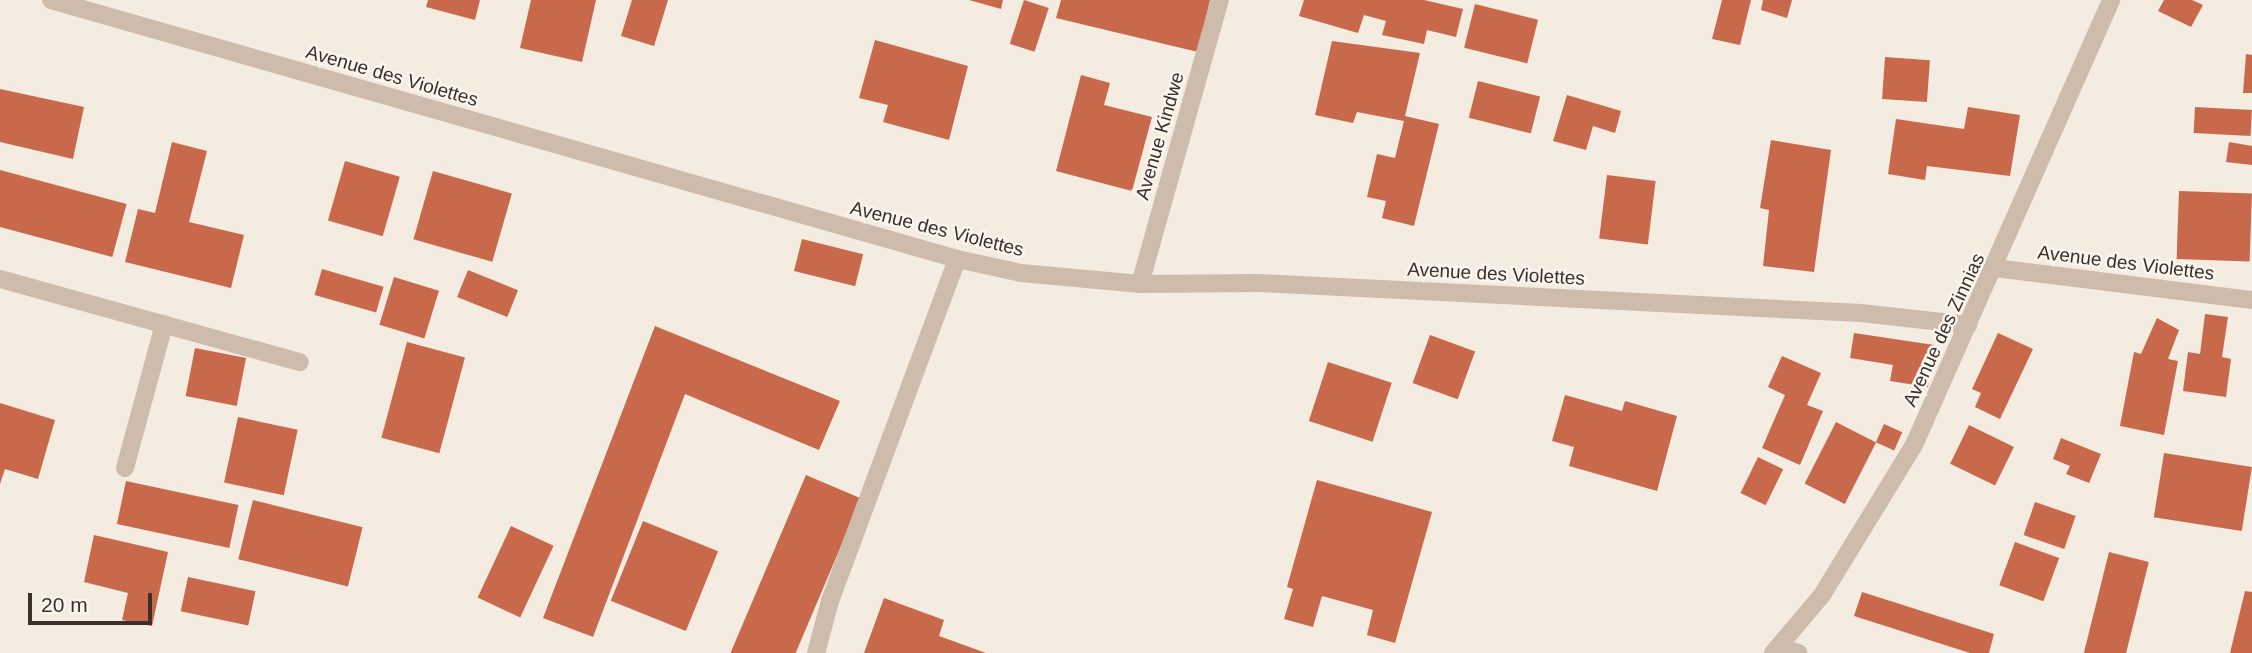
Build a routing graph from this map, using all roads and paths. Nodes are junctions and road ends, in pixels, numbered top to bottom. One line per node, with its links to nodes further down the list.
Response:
1 (51, 0): 4 (street, Avenue des Violettes)
2 (1220, 0): 7 (street, Avenue Kindwe)
3 (2111, 0): 5 (street, Avenue des Zinnias)
4 (957, 259): 7 (street, Avenue des Violettes); 14 (street)
5 (1995, 268): 8 (street, Avenue des Violettes); 10 (street, Avenue des Zinnias)
6 (0, 279): 9 (street)
7 (1140, 284): 10 (street, Avenue des Violettes)
8 (2252, 300)
9 (164, 324): 11 (street); 12 (street)
10 (1968, 325): 13 (street, Avenue des Zinnias)
11 (300, 362)
12 (125, 468)
13 (1784, 651)
14 (816, 653)

